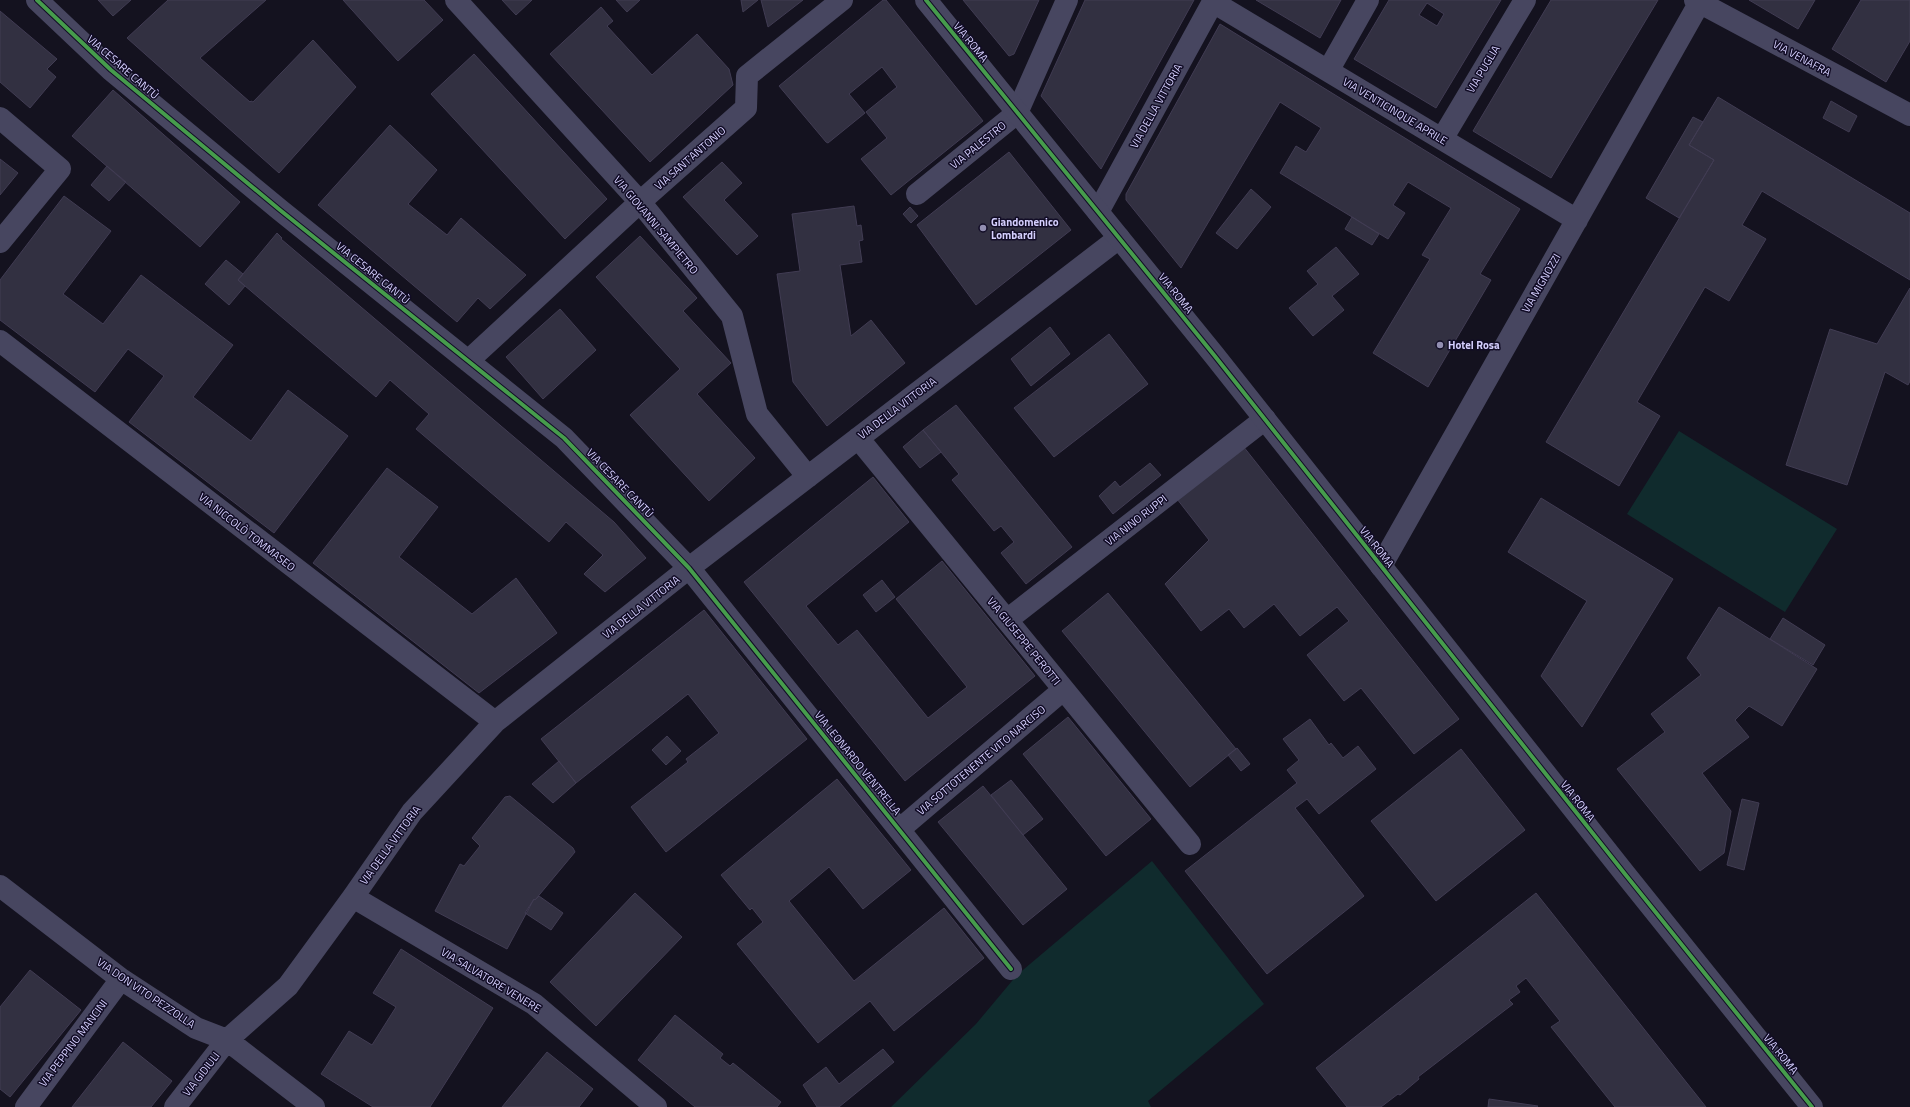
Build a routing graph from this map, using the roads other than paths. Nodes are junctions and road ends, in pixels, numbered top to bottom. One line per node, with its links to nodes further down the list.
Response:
1 (37, 0): 22 (street, VIA CESARE CANTÙ)
2 (456, 0): 16 (street, VIA GIOVANNI SAMPIETRO)
3 (842, 0): 16 (street, VIA SANT'ANTONIO)
4 (1067, 0): 11 (street, VIA PALESTRO)
5 (1368, 0): 10 (street)
6 (1525, 0): 14 (street, VIA PUGLIA)
7 (927, 1): 11 (street, VIA ROMA)
8 (1213, 1): 10 (street, VIA VENTICINQUE APRILE); 17 (street, VIA DELLA VITTORIA)
9 (1699, 1): 12 (street, VIA VENAFRA); 18 (street, VIA MIGNOZZI)
10 (1328, 71): 14 (street, VIA VENTICINQUE APRILE)
11 (1017, 112): 15 (street, VIA PALESTRO); 17 (street, VIA ROMA)
12 (1910, 115)
13 (0, 118): 20 (street)
14 (1442, 139): 18 (street, VIA VENTICINQUE APRILE)
15 (917, 194)
16 (640, 202): 22 (street, VIA SANT'ANTONIO); 25 (street, VIA GIOVANNI SAMPIETRO)
17 (1098, 212): 19 (street, VIA ROMA)
18 (1577, 220): 26 (street, VIA MIGNOZZI)
19 (1119, 238): 23 (street, VIA ROMA); 24 (street, VIA DELLA VITTORIA)
20 (0, 242)
21 (0, 341): 30 (street, VIA NICCOLÒ TOMMASEO)
22 (468, 361): 27 (street, VIA CESARE CANTÙ)
23 (1265, 419): 26 (street, VIA ROMA); 28 (street, VIA NINO RUPPI)
24 (858, 438): 25 (street, VIA DELLA VITTORIA); 28 (street, VIA GIUSEPPE PEROTTI)
25 (808, 477): 27 (street, VIA DELLA VITTORIA)
26 (1381, 566): 42 (street, VIA ROMA)
27 (690, 568): 30 (street, VIA DELLA VITTORIA); 31 (street, VIA LEONARDO VENTRELLA)
28 (1007, 620): 29 (street, VIA GIUSEPPE PEROTTI)
29 (1063, 690): 31 (street, VIA SOTTOTENENTE VITO NARCISO); 32 (street, VIA GIUSEPPE PEROTTI)
30 (495, 722): 34 (street, VIA DELLA VITTORIA)
31 (900, 829): 35 (street, VIA LEONARDO VENTRELLA)
32 (1190, 844)
33 (0, 886): 36 (street, VIA DON VITO PEZZOLLA)
34 (353, 897): 37 (street, VIA DELLA VITTORIA); 41 (street, VIA SALVATORE VENERE)
35 (1011, 969)
36 (121, 979): 37 (street, VIA DON VITO PEZZOLLA); 38 (street, VIA PEPPINO MANCINI)
37 (227, 1040): 39 (street, VIA GIDIULI); 40 (street, VIA DON VITO PEZZOLLA)
38 (26, 1107)
39 (175, 1107)
40 (314, 1107)
41 (656, 1107)
42 (1812, 1107)

